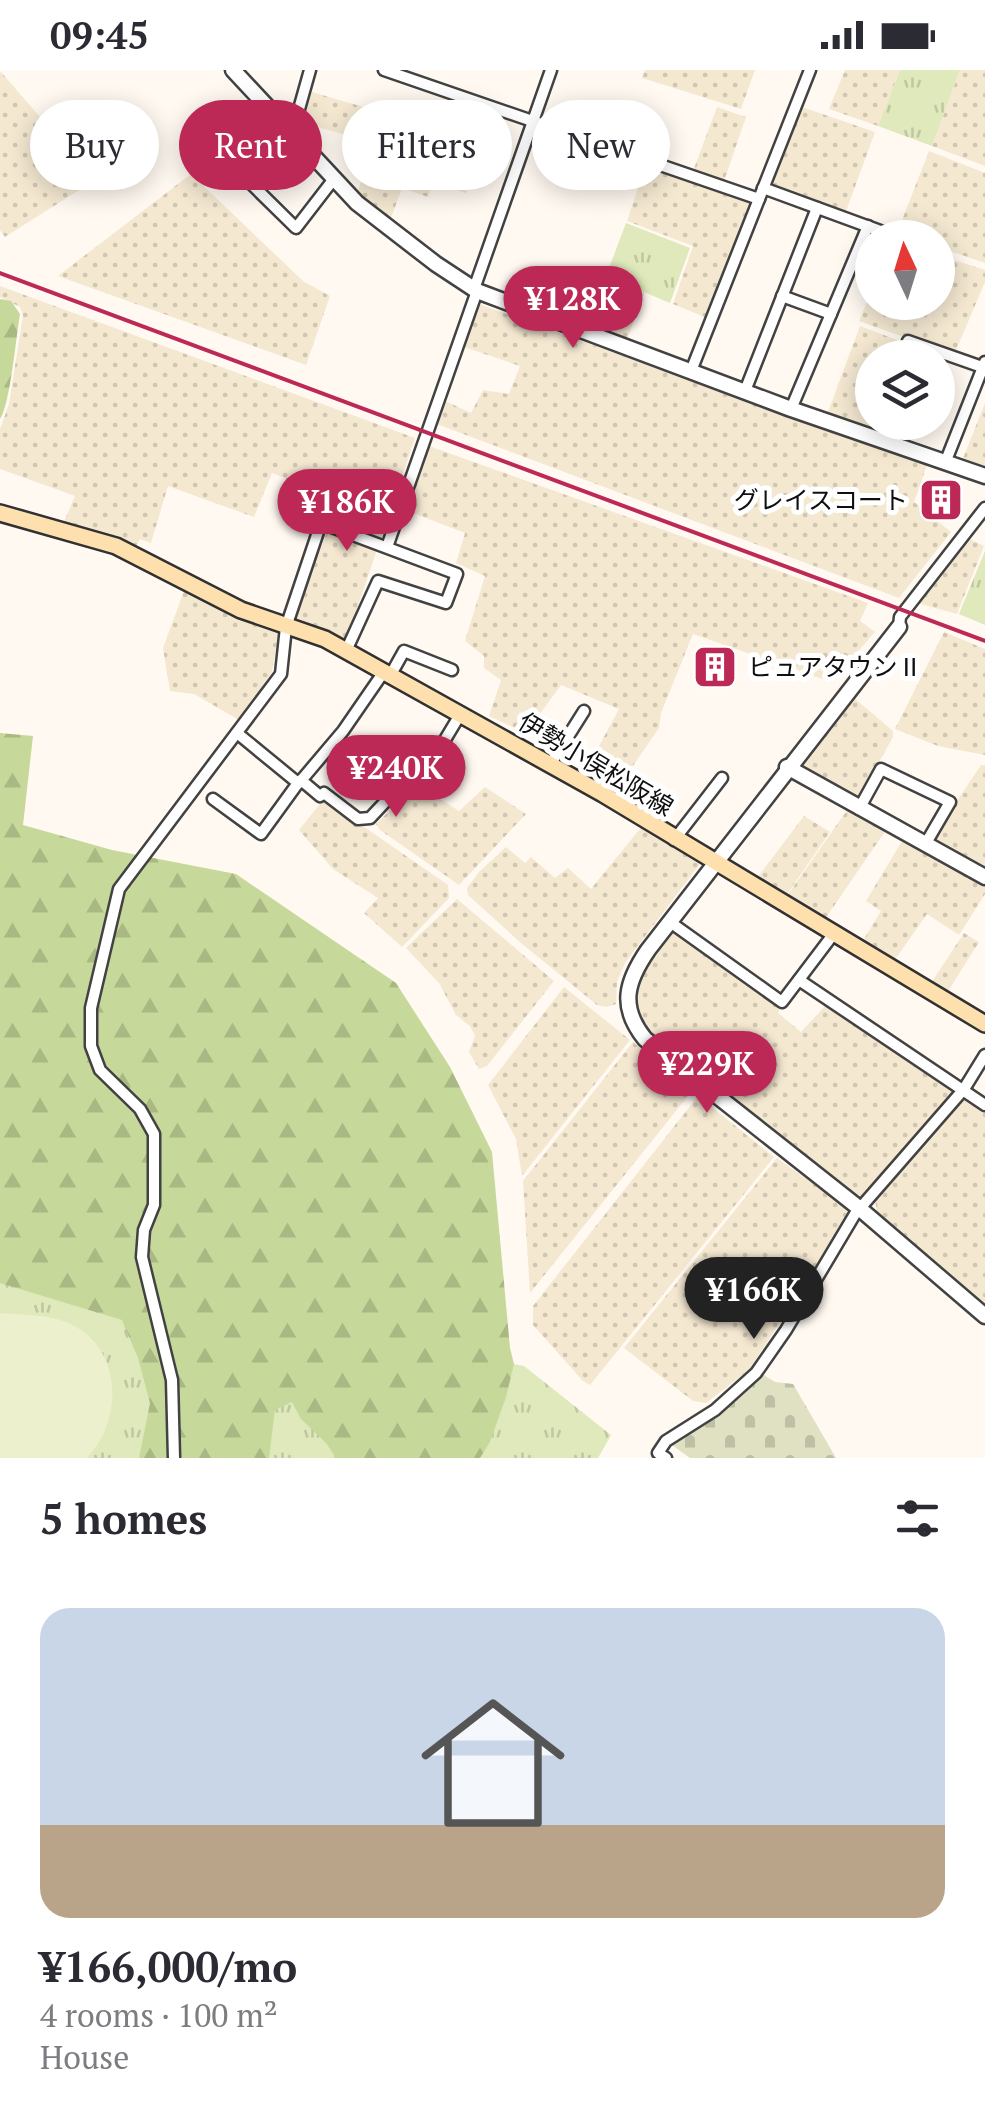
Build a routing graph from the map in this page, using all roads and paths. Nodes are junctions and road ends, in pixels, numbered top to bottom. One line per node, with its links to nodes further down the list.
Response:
1 (233, 70): 6 (street)
2 (310, 70): 7 (street)
3 (551, 70): 8 (street)
4 (810, 70): 15 (street)
5 (390, 71): 9 (street)
6 (261, 100)
7 (302, 100)
8 (541, 100)
9 (532, 122)
10 (532, 125): 19 (street)
11 (670, 165): 15 (street)
12 (322, 168): 13 (street)
13 (333, 180): 14 (street); 19 (street)
14 (258, 190)
15 (761, 194): 16 (street); 24 (street)
16 (818, 208): 17 (street); 20 (street)
17 (855, 221)
18 (855, 257): 21 (street)
19 (476, 290): 24 (street); 33 (street)
20 (782, 296): 21 (street); 25 (street)
21 (831, 314): 26 (street)
22 (955, 359): 23 (street)
23 (984, 366): 29 (street)
24 (691, 371): 25 (street)
25 (745, 391): 26 (street)
26 (792, 409): 28 (street)
27 (895, 440): 28 (street)
28 (893, 444): 29 (street)
29 (945, 463): 30 (street)
30 (985, 476)
31 (985, 508): 34 (street)
32 (0, 513): 35 (main road, 伊勢小俣松阪線)
33 (387, 547): 35 (street); 36 (street)
34 (898, 627): 44 (street)
35 (286, 628): 36 (main road, 伊勢小俣松阪線); 41 (street)
36 (346, 650): 38 (main road, 伊勢小俣松阪線)
37 (452, 670): 38 (street)
38 (386, 674): 40 (main road, 伊勢小俣松阪線); 47 (street)
39 (584, 711): 43 (street)
40 (461, 713): 43 (main road, 伊勢小俣松阪線); 45 (street)
41 (237, 733): 47 (street); 63 (street)
42 (365, 745): 45 (street)
43 (550, 765): 50 (main road, 伊勢小俣松阪線)
44 (786, 767): 49 (street); 52 (street)
45 (408, 778): 47 (street)
46 (722, 778): 50 (street)
47 (299, 782): 48 (street)
48 (213, 800)
49 (859, 809): 51 (street); 51 (street)
50 (674, 840): 52 (main road, 伊勢小俣松阪線)
51 (926, 843): 53 (street)
52 (714, 863): 54 (street); 55 (main road, 伊勢小俣松阪線)
53 (985, 877)
54 (670, 922): 56 (street); 61 (street)
55 (834, 932): 56 (street); 57 (main road, 伊勢小俣松阪線)
56 (799, 980): 59 (street)
57 (985, 1024)
58 (985, 1055): 59 (street)
59 (964, 1090): 60 (street); 61 (street)
60 (985, 1105)
61 (859, 1208): 62 (street); 64 (street)
62 (985, 1316)
63 (174, 1458)
64 (666, 1458)

